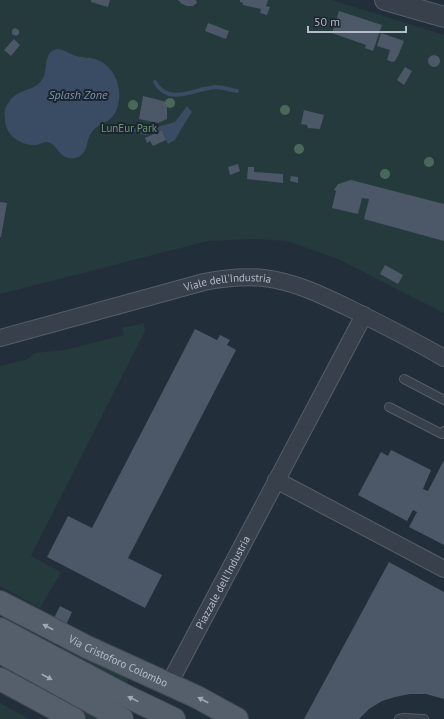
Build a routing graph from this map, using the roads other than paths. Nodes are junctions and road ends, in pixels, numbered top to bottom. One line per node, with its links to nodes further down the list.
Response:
1 (385, 0): 2 (street)
2 (444, 17)
3 (364, 316): 4 (street, Viale dell'Industria); 5 (street, Viale dell'Industria); 10 (street, Piazzale dell'Industria)
4 (0, 338)
5 (444, 358)
6 (404, 379): 7 (lane)
7 (444, 400)
8 (390, 407): 9 (lane)
9 (444, 431)
10 (276, 480): 11 (street); 18 (street, Piazzale dell'Industria)
11 (444, 569)
12 (0, 602): 16 (main road, Via Cristoforo Colombo, one-way to 12)
13 (0, 629): 20 (main road, one-way to 13)
14 (0, 652): 15 (main road)
15 (24, 665): 19 (main road); 22 (main road, one-way to 22)
16 (130, 666): 18 (main road, Via Cristoforo Colombo); 20 (main road)
17 (0, 679): 19 (main road)
18 (169, 684): 23 (main road, Via Cristoforo Colombo, one-way to 18)
19 (27, 694): 21 (main road)
20 (171, 718)
21 (74, 719)
22 (122, 719)
23 (237, 719)
24 (399, 719): 25 (lane)
25 (424, 719)

